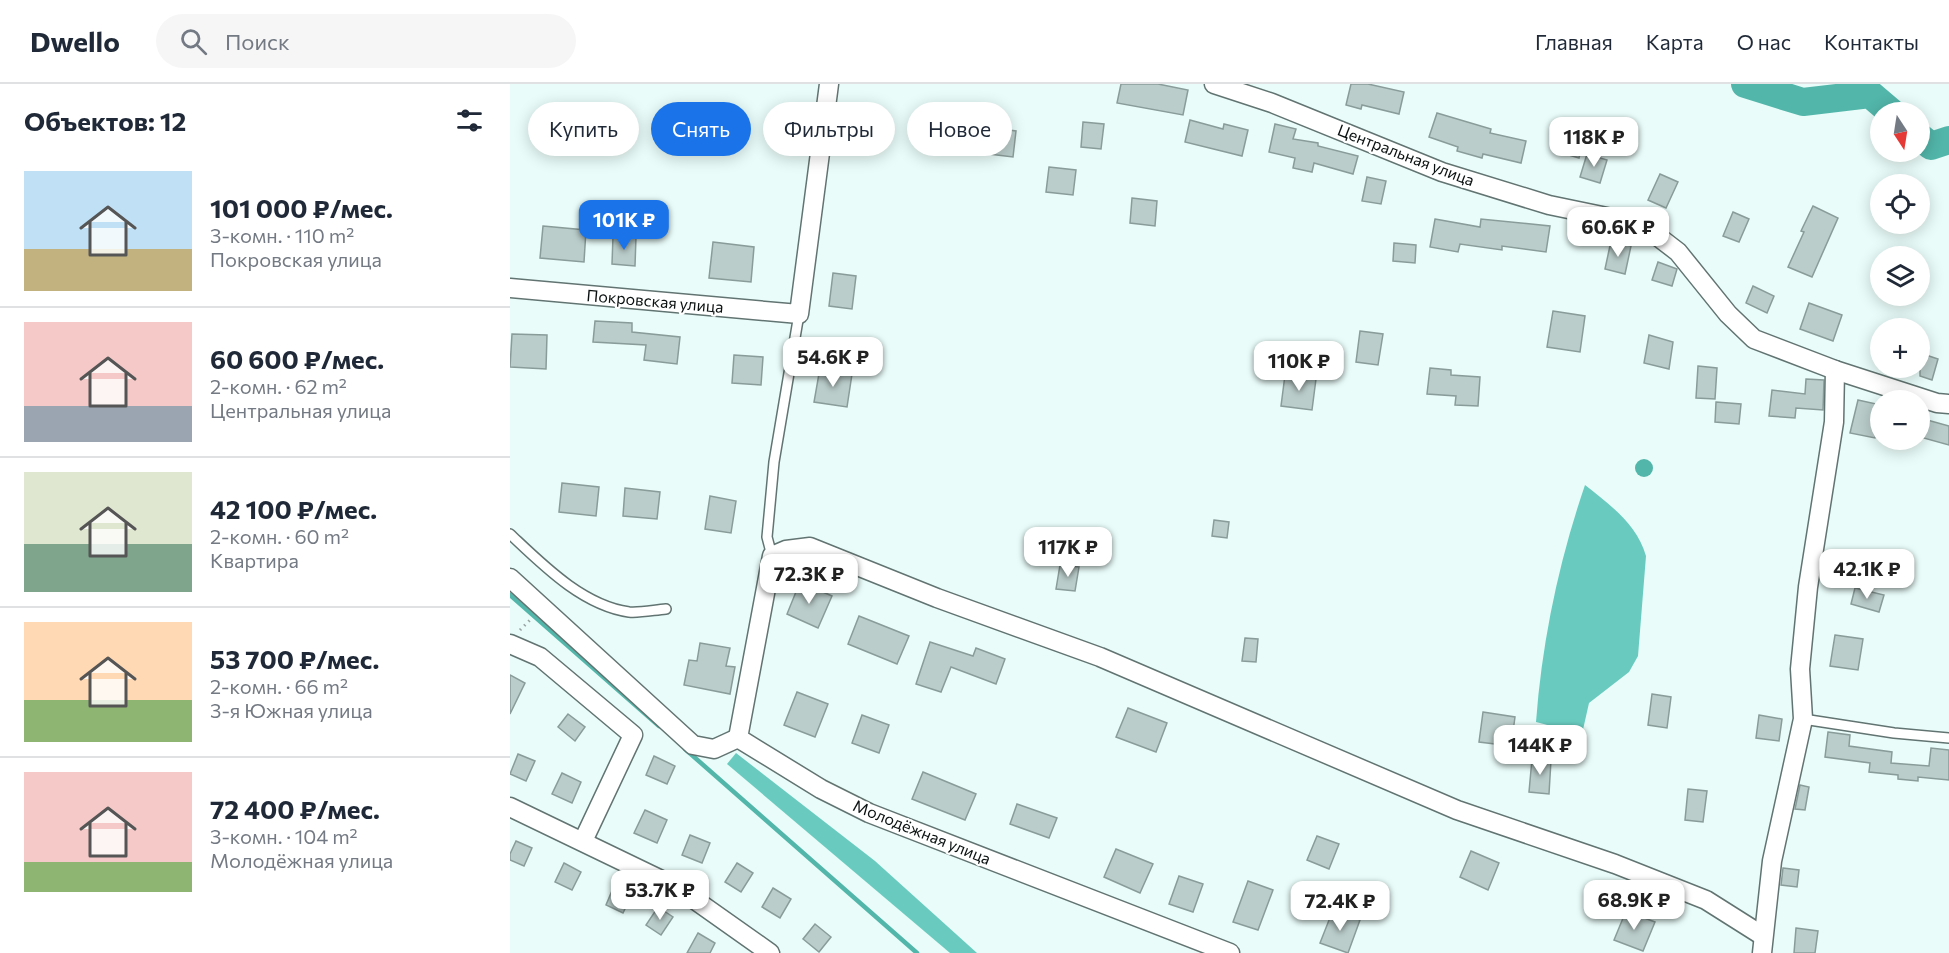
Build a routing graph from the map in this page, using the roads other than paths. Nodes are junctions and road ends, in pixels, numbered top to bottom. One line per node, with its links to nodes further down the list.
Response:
1 (829, 84): 4 (street)
2 (1214, 84): 5 (street, Центральная улица)
3 (510, 288): 4 (street, Покровская улица)
4 (799, 315): 8 (lane)
5 (1835, 370): 6 (street, Центральная улица); 12 (street)
6 (1943, 403)
7 (510, 534): 10 (lane)
8 (772, 556): 13 (street); 17 (street)
9 (510, 578): 13 (street)
10 (666, 609)
11 (514, 638): 16 (street)
12 (1803, 718): 14 (lane); 17 (street)
13 (738, 738): 19 (street, Молодёжная улица)
14 (1949, 738)
15 (510, 807): 16 (street)
16 (583, 841): 18 (street)
17 (1762, 944)
18 (770, 953)
19 (1230, 953)

